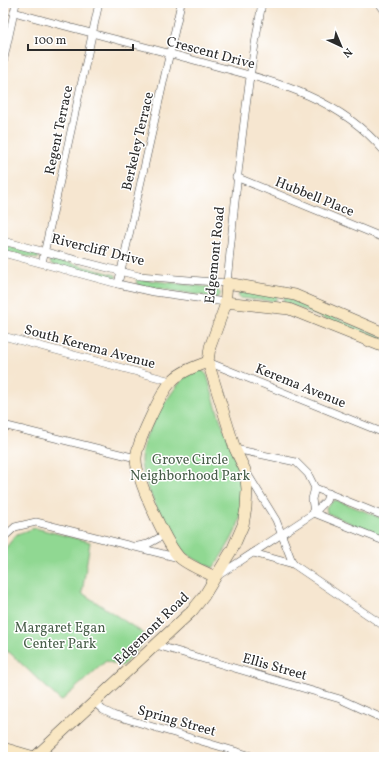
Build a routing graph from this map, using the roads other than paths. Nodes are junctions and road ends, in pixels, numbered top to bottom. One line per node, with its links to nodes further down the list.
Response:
1 (16, 3): 7 (street)
2 (99, 3): 8 (street, Regent Terrace)
3 (181, 3): 9 (street, Berkeley Terrace)
4 (262, 3): 11 (street, Edgemont Road)
5 (379, 3): 6 (street)
6 (384, 10)
7 (14, 12): 8 (street, Crescent Drive); 10 (street)
8 (92, 34): 9 (street, Crescent Drive); 16 (street, Regent Terrace)
9 (170, 54): 11 (street, Crescent Drive); 19 (street, Berkeley Terrace)
10 (3, 63)
11 (249, 76): 12 (street, Crescent Drive); 13 (street, Edgemont Road)
12 (384, 151)
13 (236, 177): 14 (street, Hubbell Place); 20 (street, Edgemont Road)
14 (384, 238)
15 (3, 241): 16 (street, Rivercliff Drive)
16 (45, 252): 18 (street, Regent Terrace); 19 (street, Rivercliff Drive)
17 (3, 253): 18 (street, Rivercliff Drive)
18 (42, 263): 21 (street, Rivercliff Drive)
19 (121, 272): 20 (street, Rivercliff Drive); 21 (street, Berkeley Terrace)
20 (227, 283): 22 (street, Rivercliff Drive); 23 (street, Edgemont Road)
21 (118, 284): 23 (street, Rivercliff Drive)
22 (281, 293): 24 (street); 25 (street, Rivercliff Drive)
23 (226, 302): 24 (street, Rivercliff Drive); 28 (street, Edgemont Road)
24 (278, 306): 27 (street, Rivercliff Drive)
25 (384, 333)
26 (3, 336): 29 (street, South Kerema Avenue)
27 (384, 347)
28 (208, 362): 29 (street); 31 (street, Kerema Avenue); 32 (street, Edgemont Road)
29 (171, 381): 33 (street)
30 (3, 425): 33 (street)
31 (384, 433)
32 (235, 449): 34 (street, Edgemont Road); 35 (street)
33 (136, 458): 39 (street)
34 (245, 470): 40 (street); 47 (street, Edgemont Road)
35 (315, 488): 36 (street); 37 (street)
36 (329, 493): 37 (street); 38 (street)
37 (314, 513): 40 (street); 42 (street)
38 (384, 516)
39 (166, 534): 43 (street); 45 (street)
40 (282, 534): 44 (street); 46 (street)
41 (3, 538): 43 (street)
42 (384, 541)
43 (136, 546): 45 (street)
44 (253, 553): 46 (street); 47 (street)
45 (179, 558): 47 (street)
46 (293, 564): 48 (street)
47 (215, 577): 49 (street, Edgemont Road)
48 (384, 626)
49 (156, 645): 50 (street, Edgemont Road); 51 (street, Ellis Street)
50 (94, 702): 53 (street, Edgemont Road); 54 (street, Spring Street)
51 (384, 719)
52 (3, 748): 53 (street)
53 (35, 757)
54 (255, 757)

